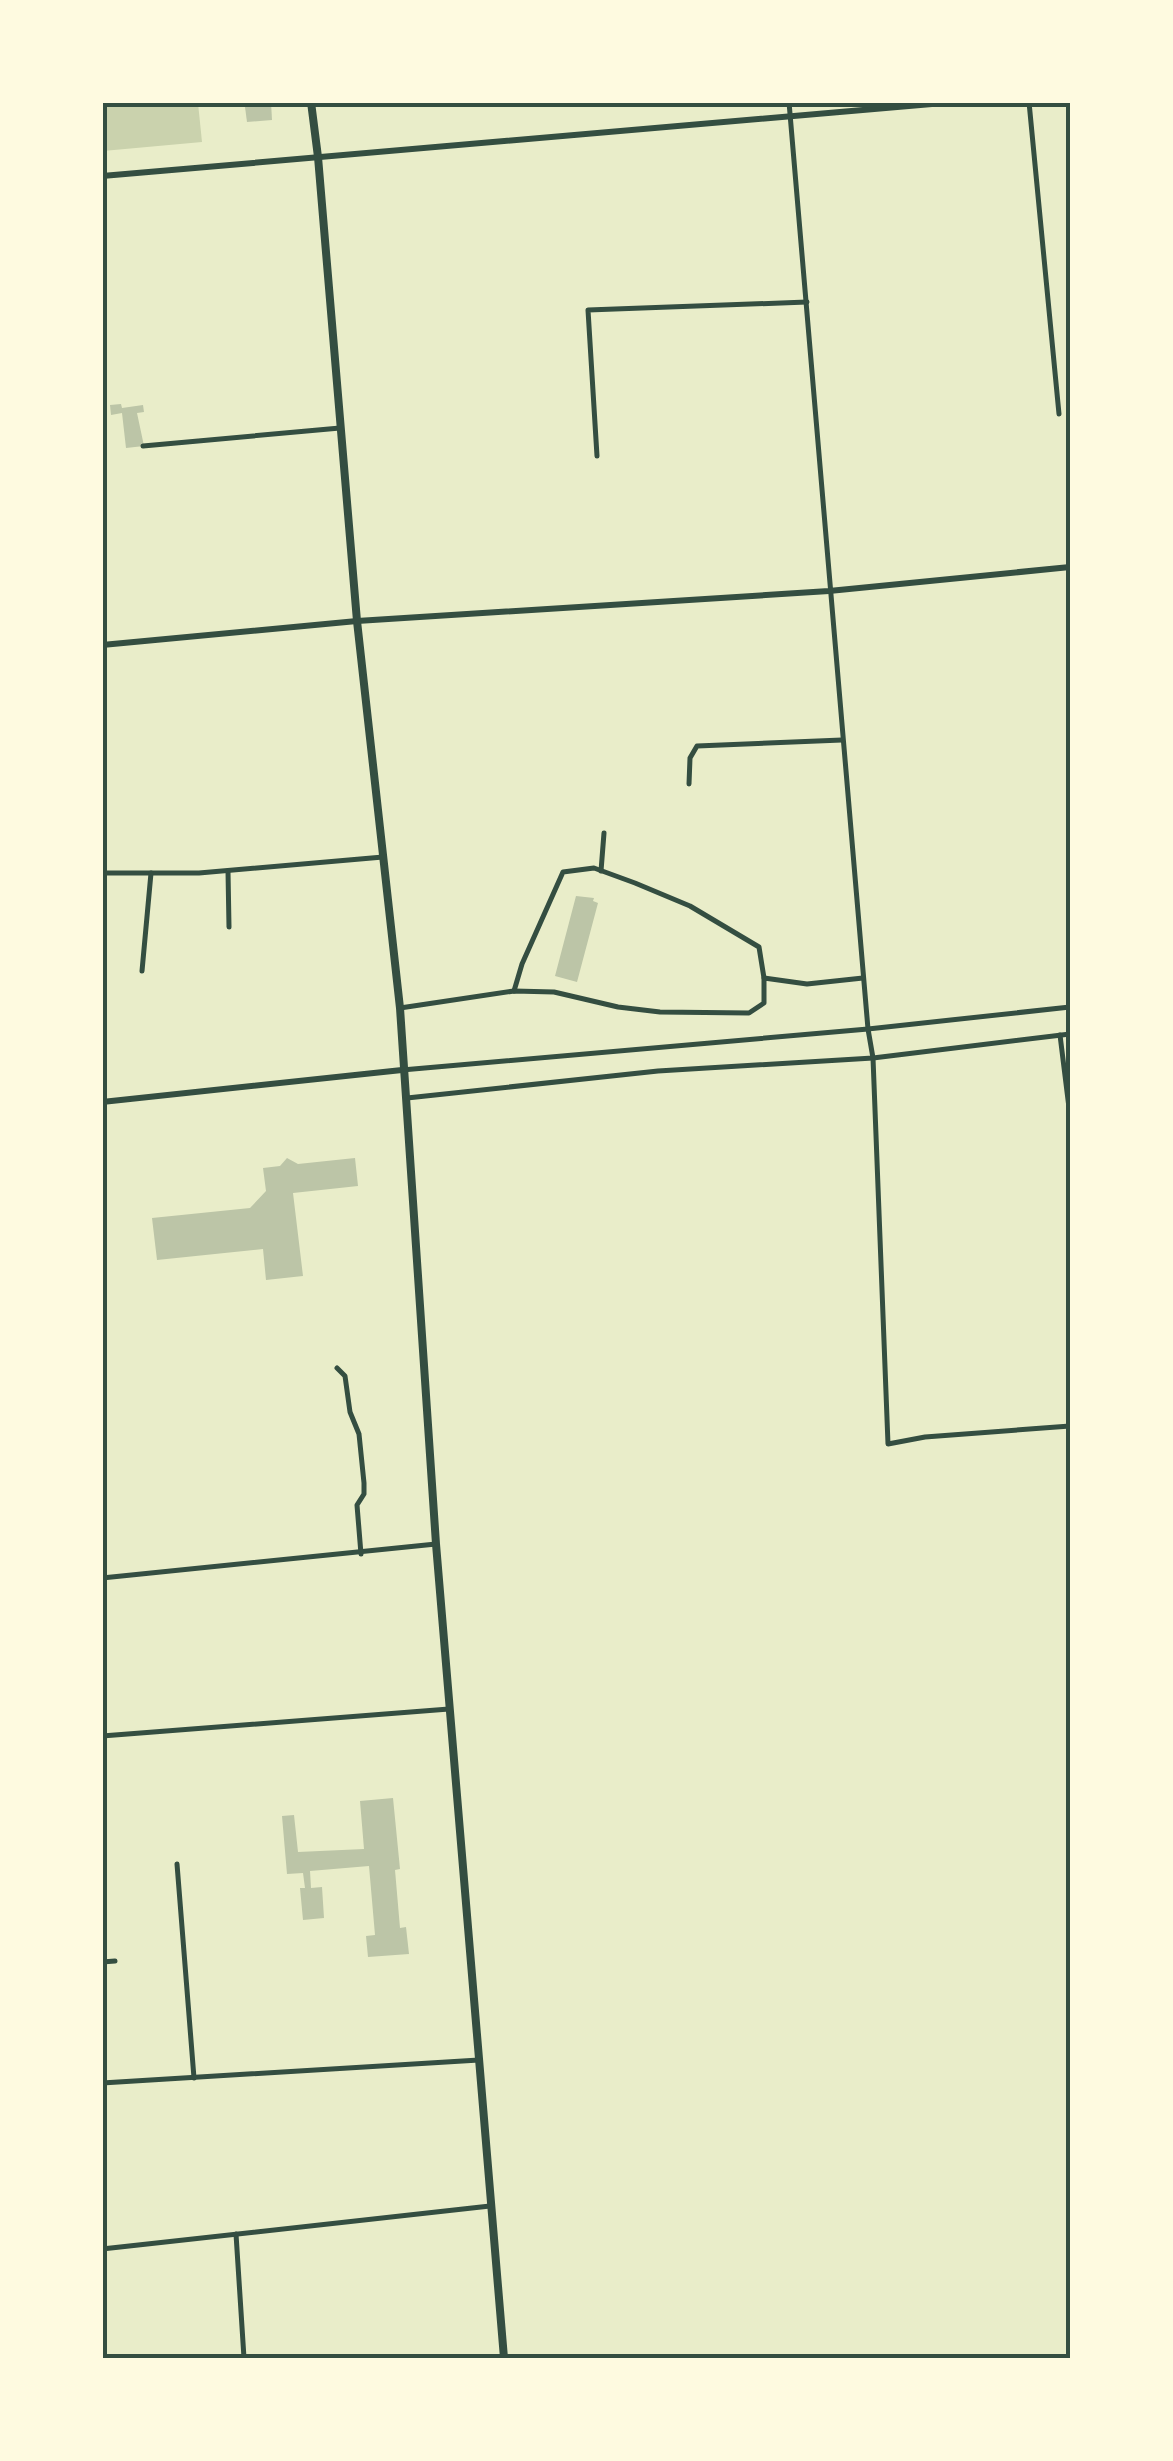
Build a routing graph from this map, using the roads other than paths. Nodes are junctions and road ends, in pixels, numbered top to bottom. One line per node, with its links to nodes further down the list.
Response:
1 (311, 102): 6 (main road)
2 (789, 102): 5 (street)
3 (955, 102): 5 (street)
4 (1029, 102): 9 (street)
5 (790, 115): 6 (street); 8 (street)
6 (318, 157): 7 (street); 10 (main road)
7 (102, 176)
8 (807, 302): 12 (street); 14 (street)
9 (1059, 414)
10 (340, 428): 11 (street); 15 (main road)
11 (143, 446)
12 (597, 456)
13 (1070, 566): 14 (street)
14 (830, 591): 15 (street); 17 (street)
15 (357, 620): 16 (street); 20 (main road)
16 (102, 645)
17 (842, 740): 18 (street); 28 (street)
18 (689, 784)
19 (604, 833): 22 (street)
20 (383, 857): 21 (street); 31 (main road)
21 (228, 871): 24 (street); 25 (street)
22 (601, 871): 27 (street); 29 (street)
23 (102, 873): 24 (street)
24 (151, 873): 26 (street)
25 (229, 927)
26 (142, 971)
27 (764, 978): 28 (street); 29 (street)
28 (863, 978): 32 (street)
29 (514, 991): 31 (street)
30 (1070, 1007): 32 (street)
31 (400, 1008): 36 (main road)
32 (868, 1029): 35 (street); 36 (street)
33 (1070, 1034): 34 (street)
34 (1060, 1035): 35 (street); 39 (street)
35 (873, 1058): 37 (street); 41 (street)
36 (402, 1070): 37 (main road); 38 (street)
37 (404, 1098): 42 (main road)
38 (102, 1102)
39 (1070, 1116)
40 (337, 1368): 43 (street)
41 (1070, 1426)
42 (436, 1544): 43 (street); 45 (main road)
43 (361, 1554): 44 (street)
44 (102, 1578)
45 (449, 1710): 46 (street); 50 (main road)
46 (102, 1736)
47 (177, 1864): 51 (street)
48 (114, 1960): 49 (street)
49 (102, 1962)
50 (479, 2060): 51 (street); 53 (main road)
51 (194, 2078): 52 (street)
52 (102, 2083)
53 (490, 2206): 54 (street); 57 (main road)
54 (236, 2234): 55 (street); 56 (street)
55 (102, 2249)
56 (244, 2358)
57 (504, 2358)

